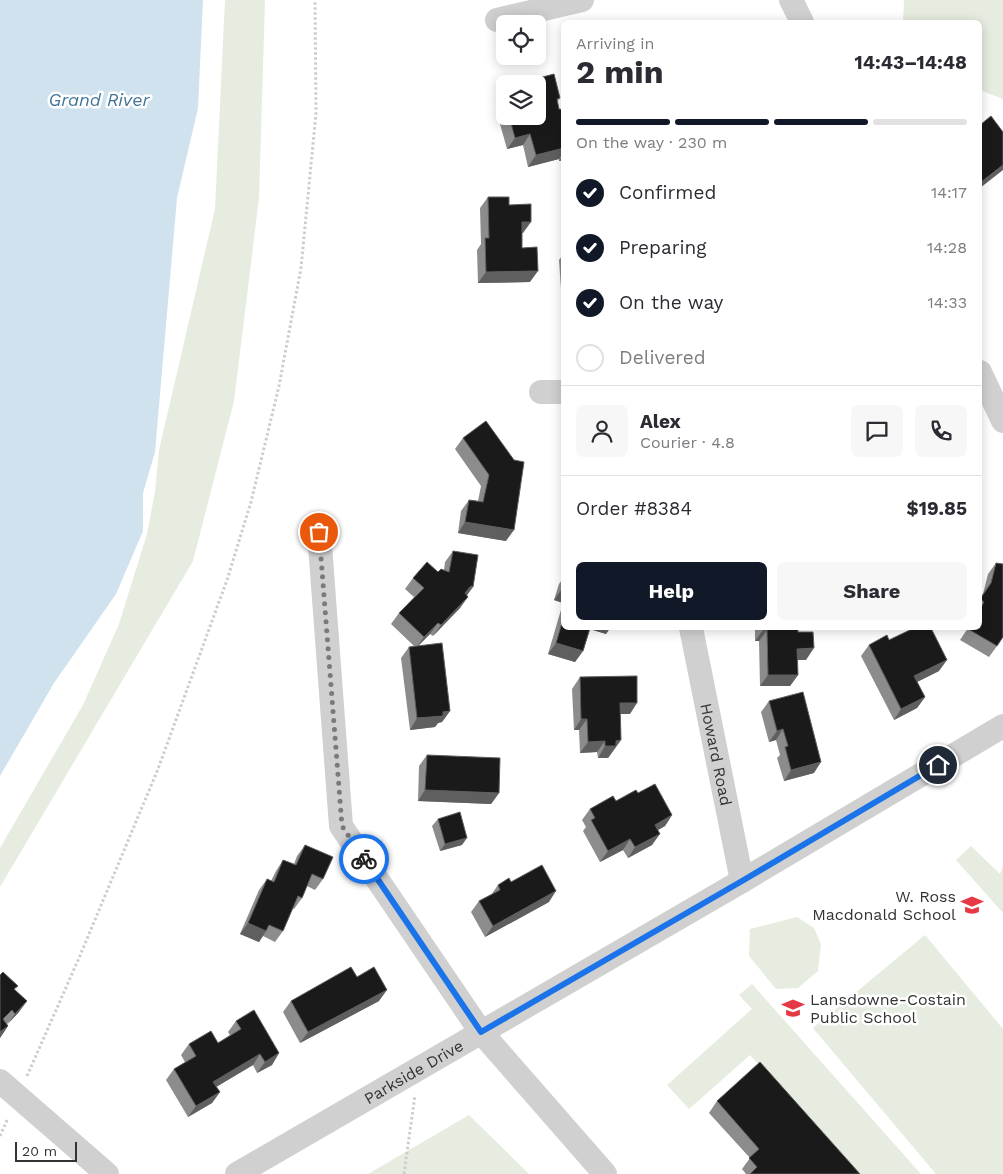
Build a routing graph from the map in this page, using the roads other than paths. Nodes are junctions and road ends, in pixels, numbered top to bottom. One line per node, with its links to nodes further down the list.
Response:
1 (582, 0): 3 (street)
2 (790, 0): 4 (street)
3 (518, 15)
4 (801, 20)
5 (987, 380): 6 (street)
6 (1003, 421)
7 (319, 532): 11 (street)
8 (691, 630): 10 (street, Howard Road)
9 (1003, 726): 10 (street, Parkside Drive)
10 (742, 881): 11 (street, Parkside Drive)
11 (481, 1032): 14 (street, Parkside Drive); 15 (street)
12 (0, 1081): 13 (street)
13 (107, 1174)
14 (237, 1174)
15 (605, 1174)

